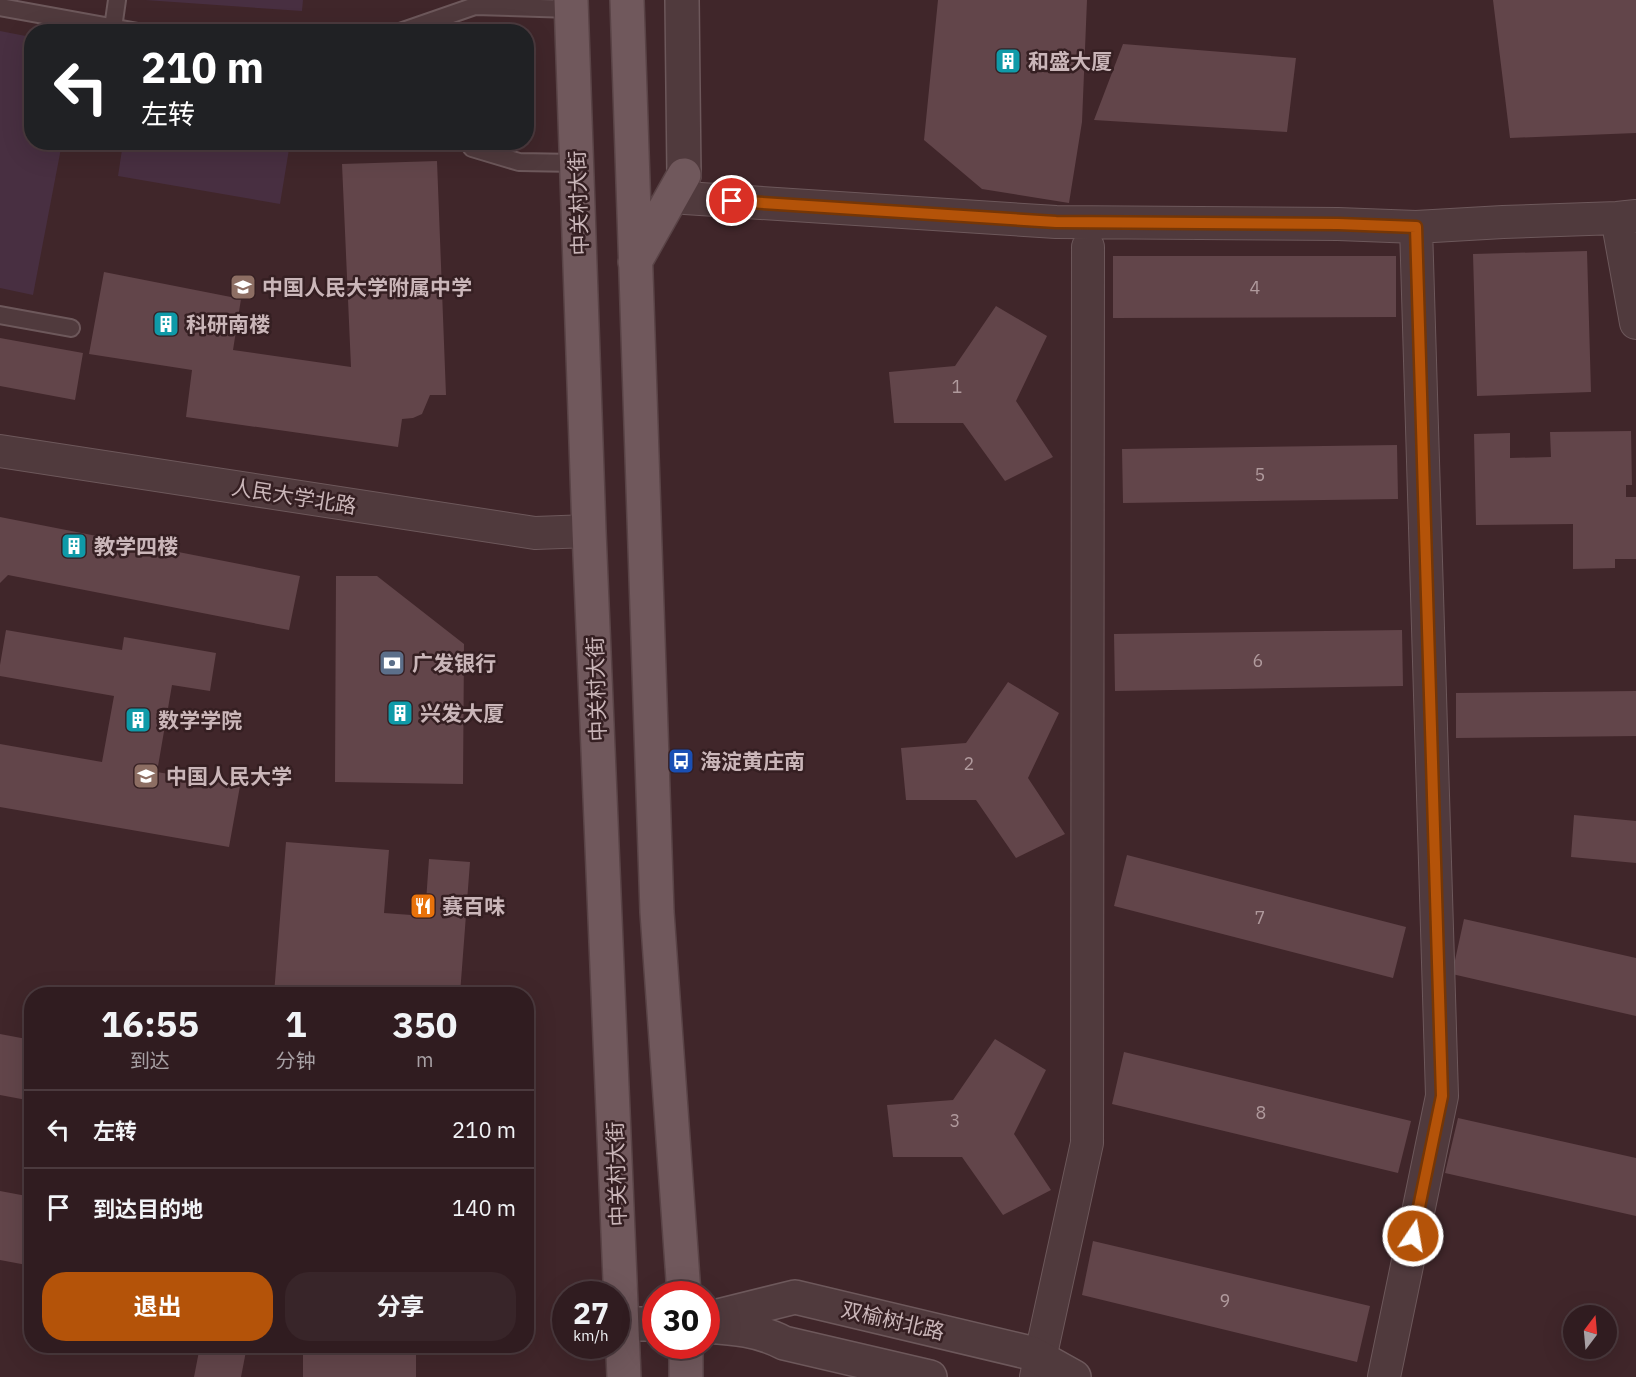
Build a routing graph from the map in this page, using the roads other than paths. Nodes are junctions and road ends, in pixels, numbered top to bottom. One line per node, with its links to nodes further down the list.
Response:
1 (117, 0): 7 (lane)
2 (627, 0): 15 (main road)
3 (682, 0): 11 (street)
4 (571, 4): 8 (lane); 10 (main road, 中关村大街)
5 (0, 7): 6 (lane)
6 (91, 24)
7 (114, 24)
8 (423, 24)
9 (479, 150): 10 (lane)
10 (576, 163): 20 (main road, 中关村大街)
11 (685, 187): 13 (street); 15 (main road)
12 (1627, 217): 13 (street); 17 (street)
13 (1416, 227): 32 (street)
14 (1088, 246): 27 (street)
15 (635, 262): 22 (main road)
16 (0, 315): 18 (lane)
17 (1636, 323)
18 (71, 328)
19 (0, 451): 20 (street, 人民大学北路)
20 (590, 531): 21 (main road, 中关村大街)
21 (617, 1281)
22 (683, 1281)
23 (720, 1316): 27 (street, 双榆树北路)
24 (720, 1327): 30 (street)
25 (622, 1359): 28 (main road, 中关村大街)
26 (686, 1359): 29 (main road)
27 (1038, 1367): 31 (street, 双榆树北路)
28 (624, 1377)
29 (686, 1377)
30 (930, 1377)
31 (1074, 1377)
32 (1384, 1377)

